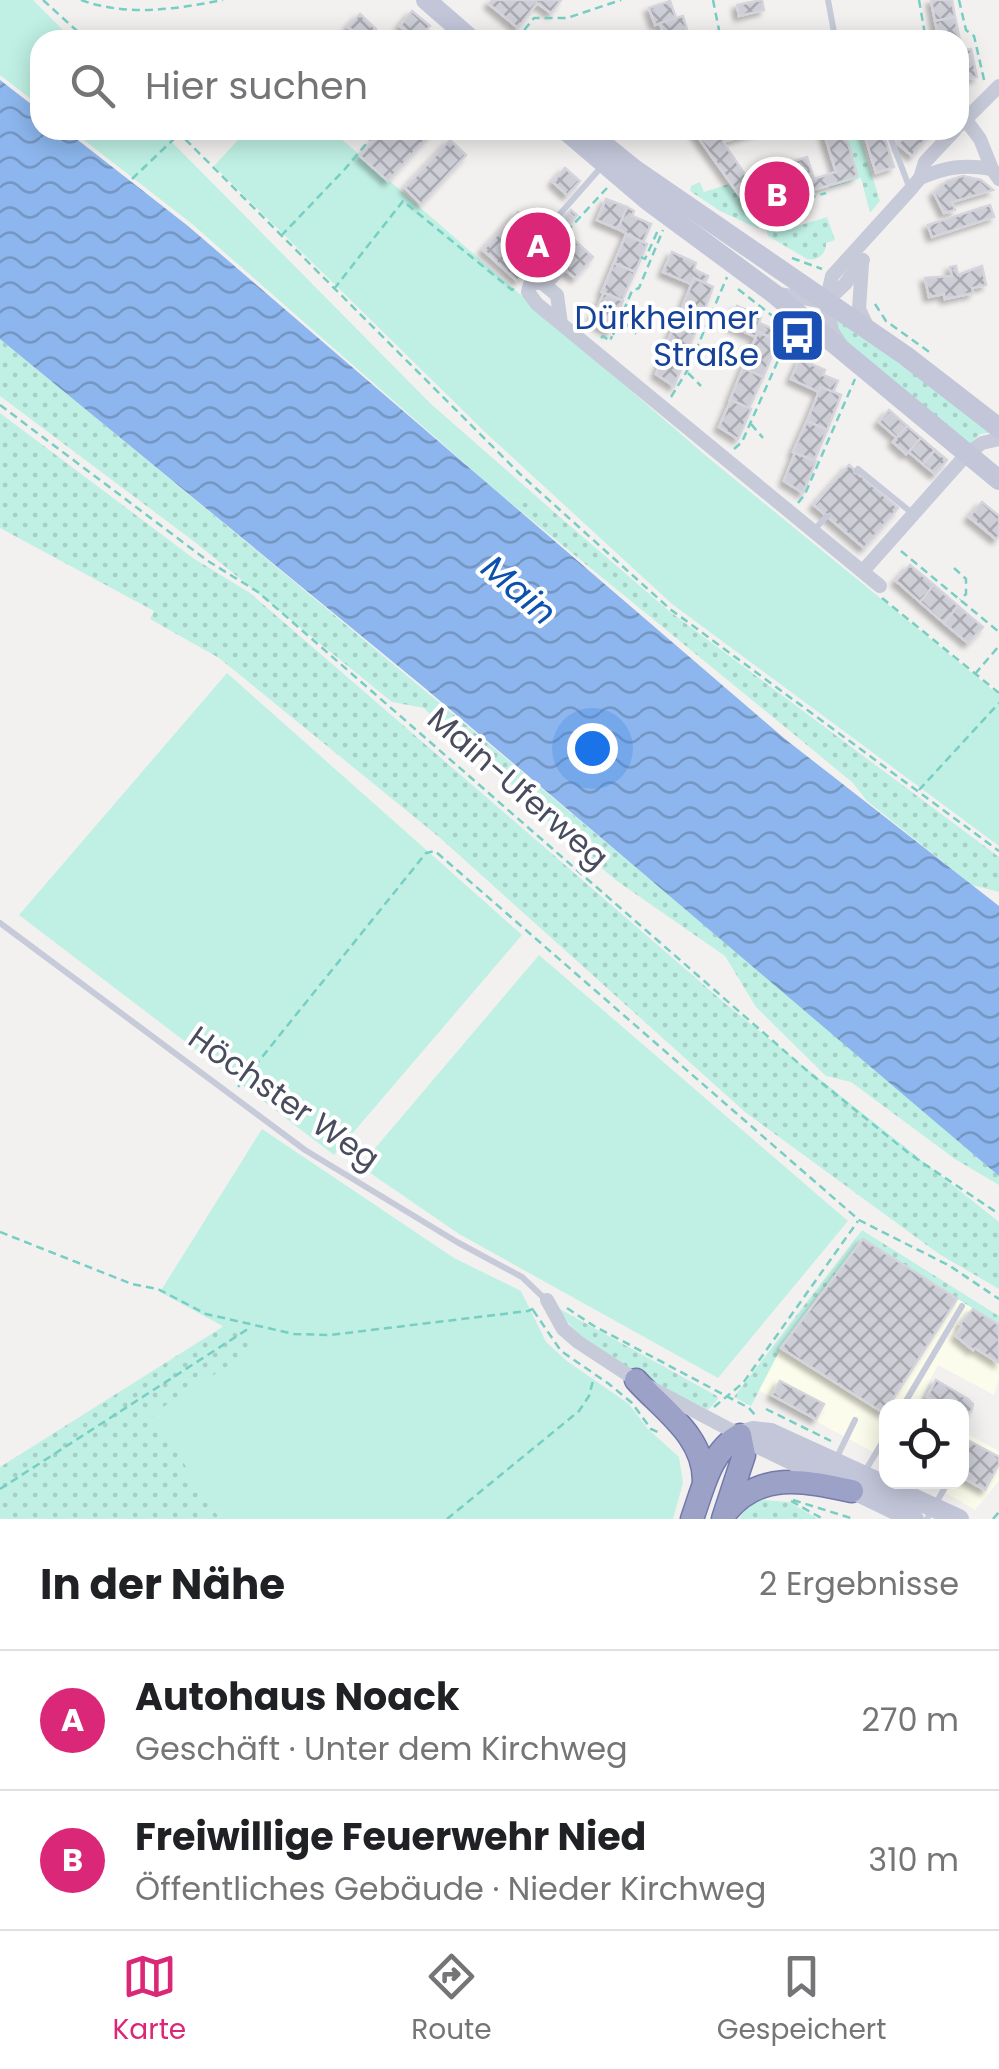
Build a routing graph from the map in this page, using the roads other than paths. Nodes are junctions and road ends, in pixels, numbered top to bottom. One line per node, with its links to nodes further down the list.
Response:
1 (426, 0): 3 (main road)
2 (828, 0): 4 (lane)
3 (460, 30)
4 (834, 30)
5 (999, 86): 6 (street)
6 (969, 117)
7 (969, 131): 13 (street)
8 (576, 140): 12 (main road)
9 (597, 140): 15 (main road)
10 (893, 140): 14 (lane)
11 (946, 140): 14 (street)
12 (604, 164): 15 (main road); 16 (lane)
13 (995, 174): 14 (street)
14 (915, 184): 17 (street)
15 (653, 193): 21 (main road); 23 (main road)
16 (552, 223)
17 (868, 239): 18 (street); 20 (street)
18 (863, 260): 24 (street); 25 (street)
19 (563, 268): 22 (lane)
20 (832, 276): 21 (street); 24 (street)
21 (799, 283): 24 (main road)
22 (546, 285): 34 (street)
23 (773, 293): 24 (street); 26 (main road)
24 (826, 302): 25 (main road); 26 (street)
25 (870, 332): 27 (main road)
26 (846, 354): 29 (main road)
27 (999, 428)
28 (999, 439): 29 (street)
29 (974, 449): 31 (main road); 32 (street)
30 (856, 472): 32 (lane)
31 (994, 476)
32 (912, 513): 35 (street)
33 (827, 516): 34 (lane)
34 (813, 531): 35 (street)
35 (862, 571): 36 (street)
36 (880, 586)
37 (0, 923): 38 (lane, Höchster Weg)
38 (546, 1300): 40 (street)
39 (962, 1306): 41 (lane)
40 (636, 1380): 43 (street); 47 (highway)
41 (908, 1399)
42 (855, 1420): 45 (lane)
43 (740, 1436): 45 (main road); 45 (main road); 47 (highway); 50 (highway)
44 (879, 1448): 46 (lane)
45 (832, 1462): 46 (main road)
46 (858, 1483): 49 (main road); 50 (highway); 52 (main road)
47 (704, 1485): 51 (highway)
48 (944, 1489): 49 (lane)
49 (930, 1513): 53 (main road)
50 (723, 1518)
51 (692, 1519)
52 (914, 1519)
53 (959, 1519)

